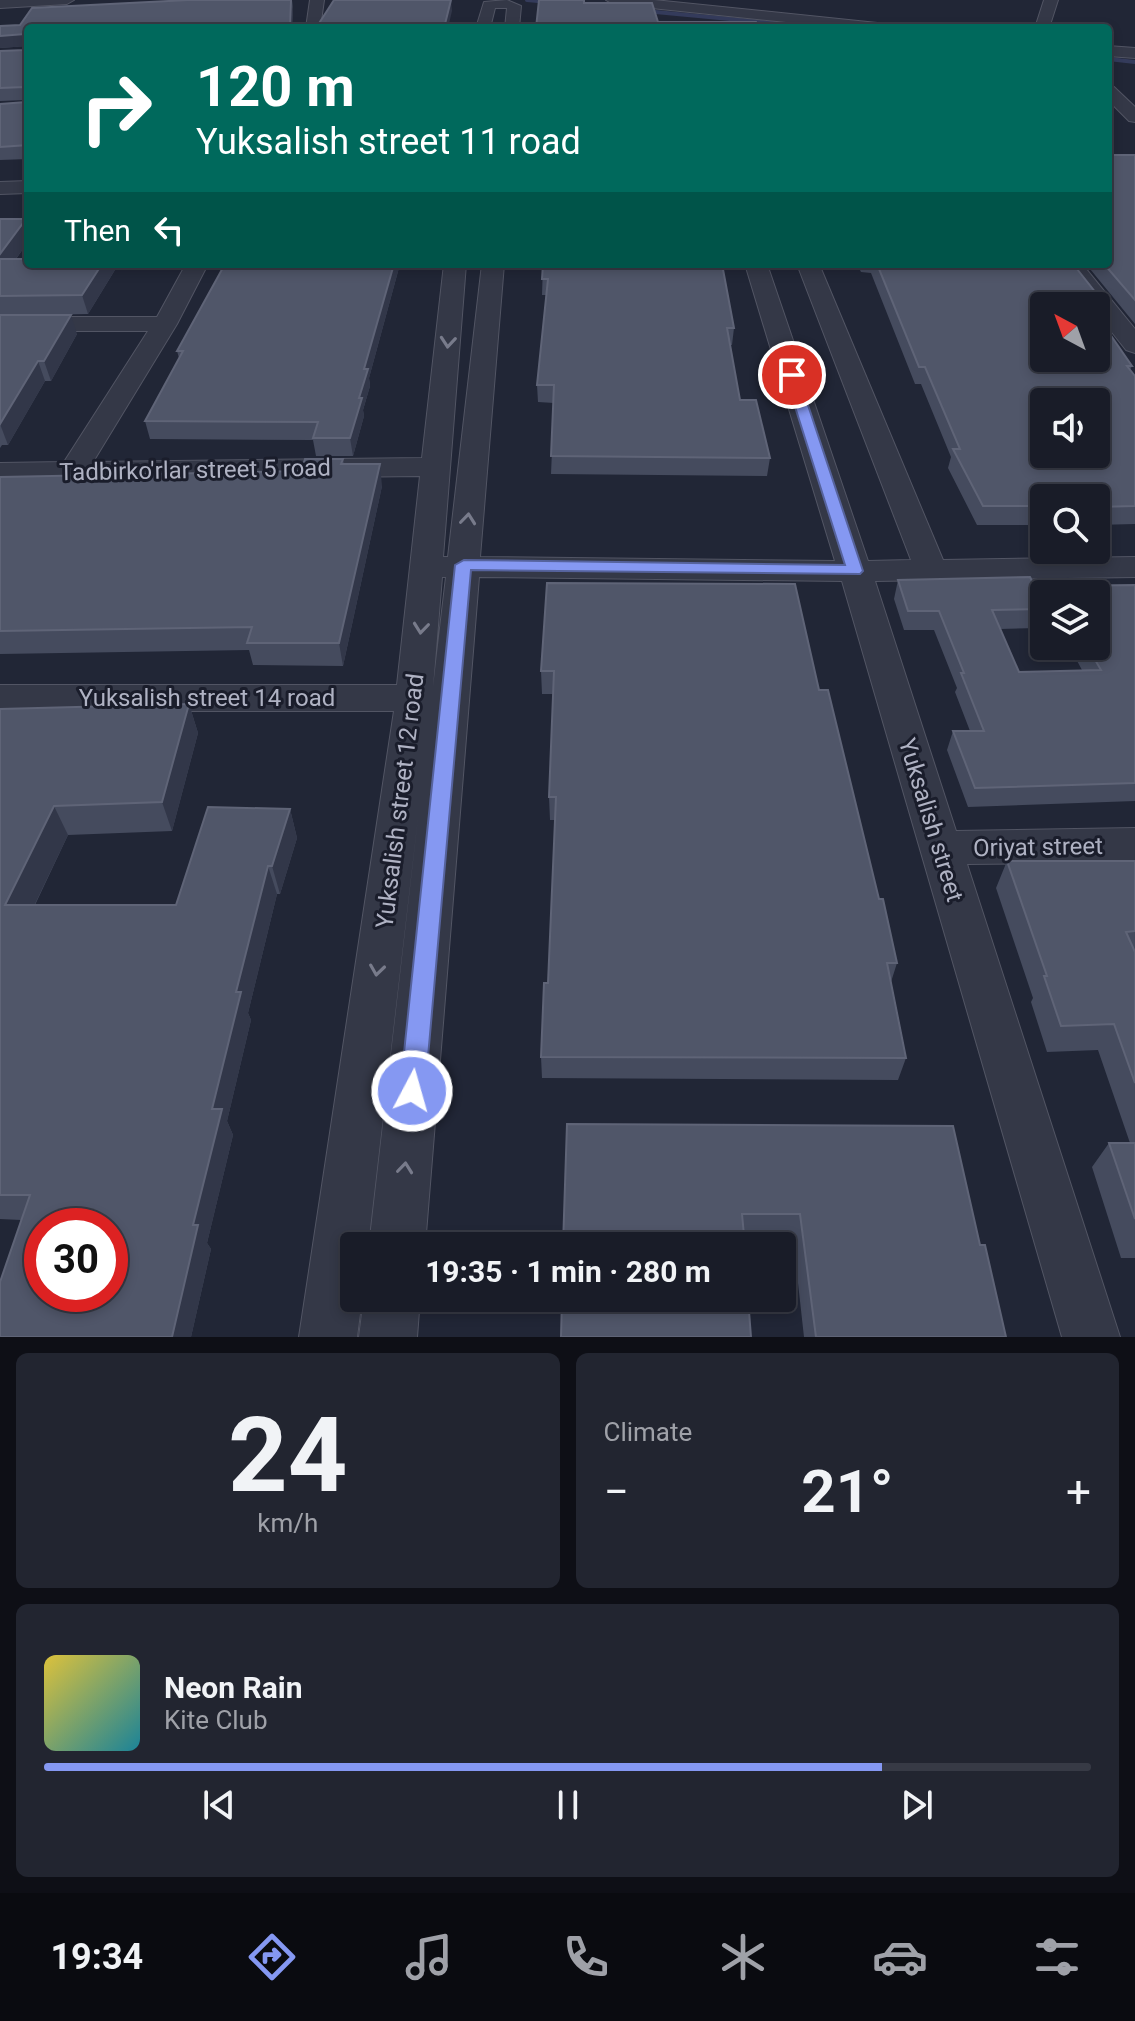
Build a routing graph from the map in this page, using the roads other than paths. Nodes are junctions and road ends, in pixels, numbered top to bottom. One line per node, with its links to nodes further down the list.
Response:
1 (67, 0): 6 (street)
2 (317, 0): 9 (street)
3 (613, 0): 8 (street)
4 (728, 0): 8 (street)
5 (1051, 0): 14 (street)
6 (0, 4)
7 (883, 9): 13 (street)
8 (716, 11): 12 (street)
9 (314, 24)
10 (484, 24): 11 (street)
11 (512, 24)
12 (846, 24)
13 (868, 24)
14 (1043, 24)
15 (1112, 51): 16 (street)
16 (1135, 53)
17 (1112, 96): 18 (street)
18 (1131, 121)
19 (24, 187): 20 (street)
20 (0, 188)
21 (195, 268): 28 (street)
22 (455, 268): 30 (street, Yuksalish street 12 road, one-way to 30)
23 (492, 268): 33 (street, Yuksalish street 12 road, one-way to 23)
24 (757, 268): 36 (street, Yuksalish street)
25 (810, 268): 35 (street)
26 (1073, 268): 29 (street)
27 (0, 324): 28 (street)
28 (165, 324): 31 (street)
29 (1135, 345)
30 (437, 467): 31 (street, Tadbirko'rlar street 5 road); 33 (street, Yuksalish street 12 road)
31 (73, 471): 32 (street, Tadbirko'rlar street 5 road)
32 (0, 472)
33 (445, 566): 36 (street); 38 (street, Yuksalish street 12 road, one-way to 38); 41 (street, Yuksalish street 12 road, one-way to 33)
34 (1135, 567): 35 (street)
35 (931, 570): 36 (street)
36 (855, 571): 40 (street, Yuksalish street)
37 (0, 698): 38 (street, Yuksalish street 14 road)
38 (414, 698): 43 (street, Yuksalish street 12 road, one-way to 43)
39 (1135, 845): 40 (street, Oriyat street)
40 (940, 848): 45 (street, Yuksalish street)
41 (398, 1232)
42 (391, 1312): 44 (street)
43 (328, 1337)
44 (388, 1337)
45 (1091, 1337)

